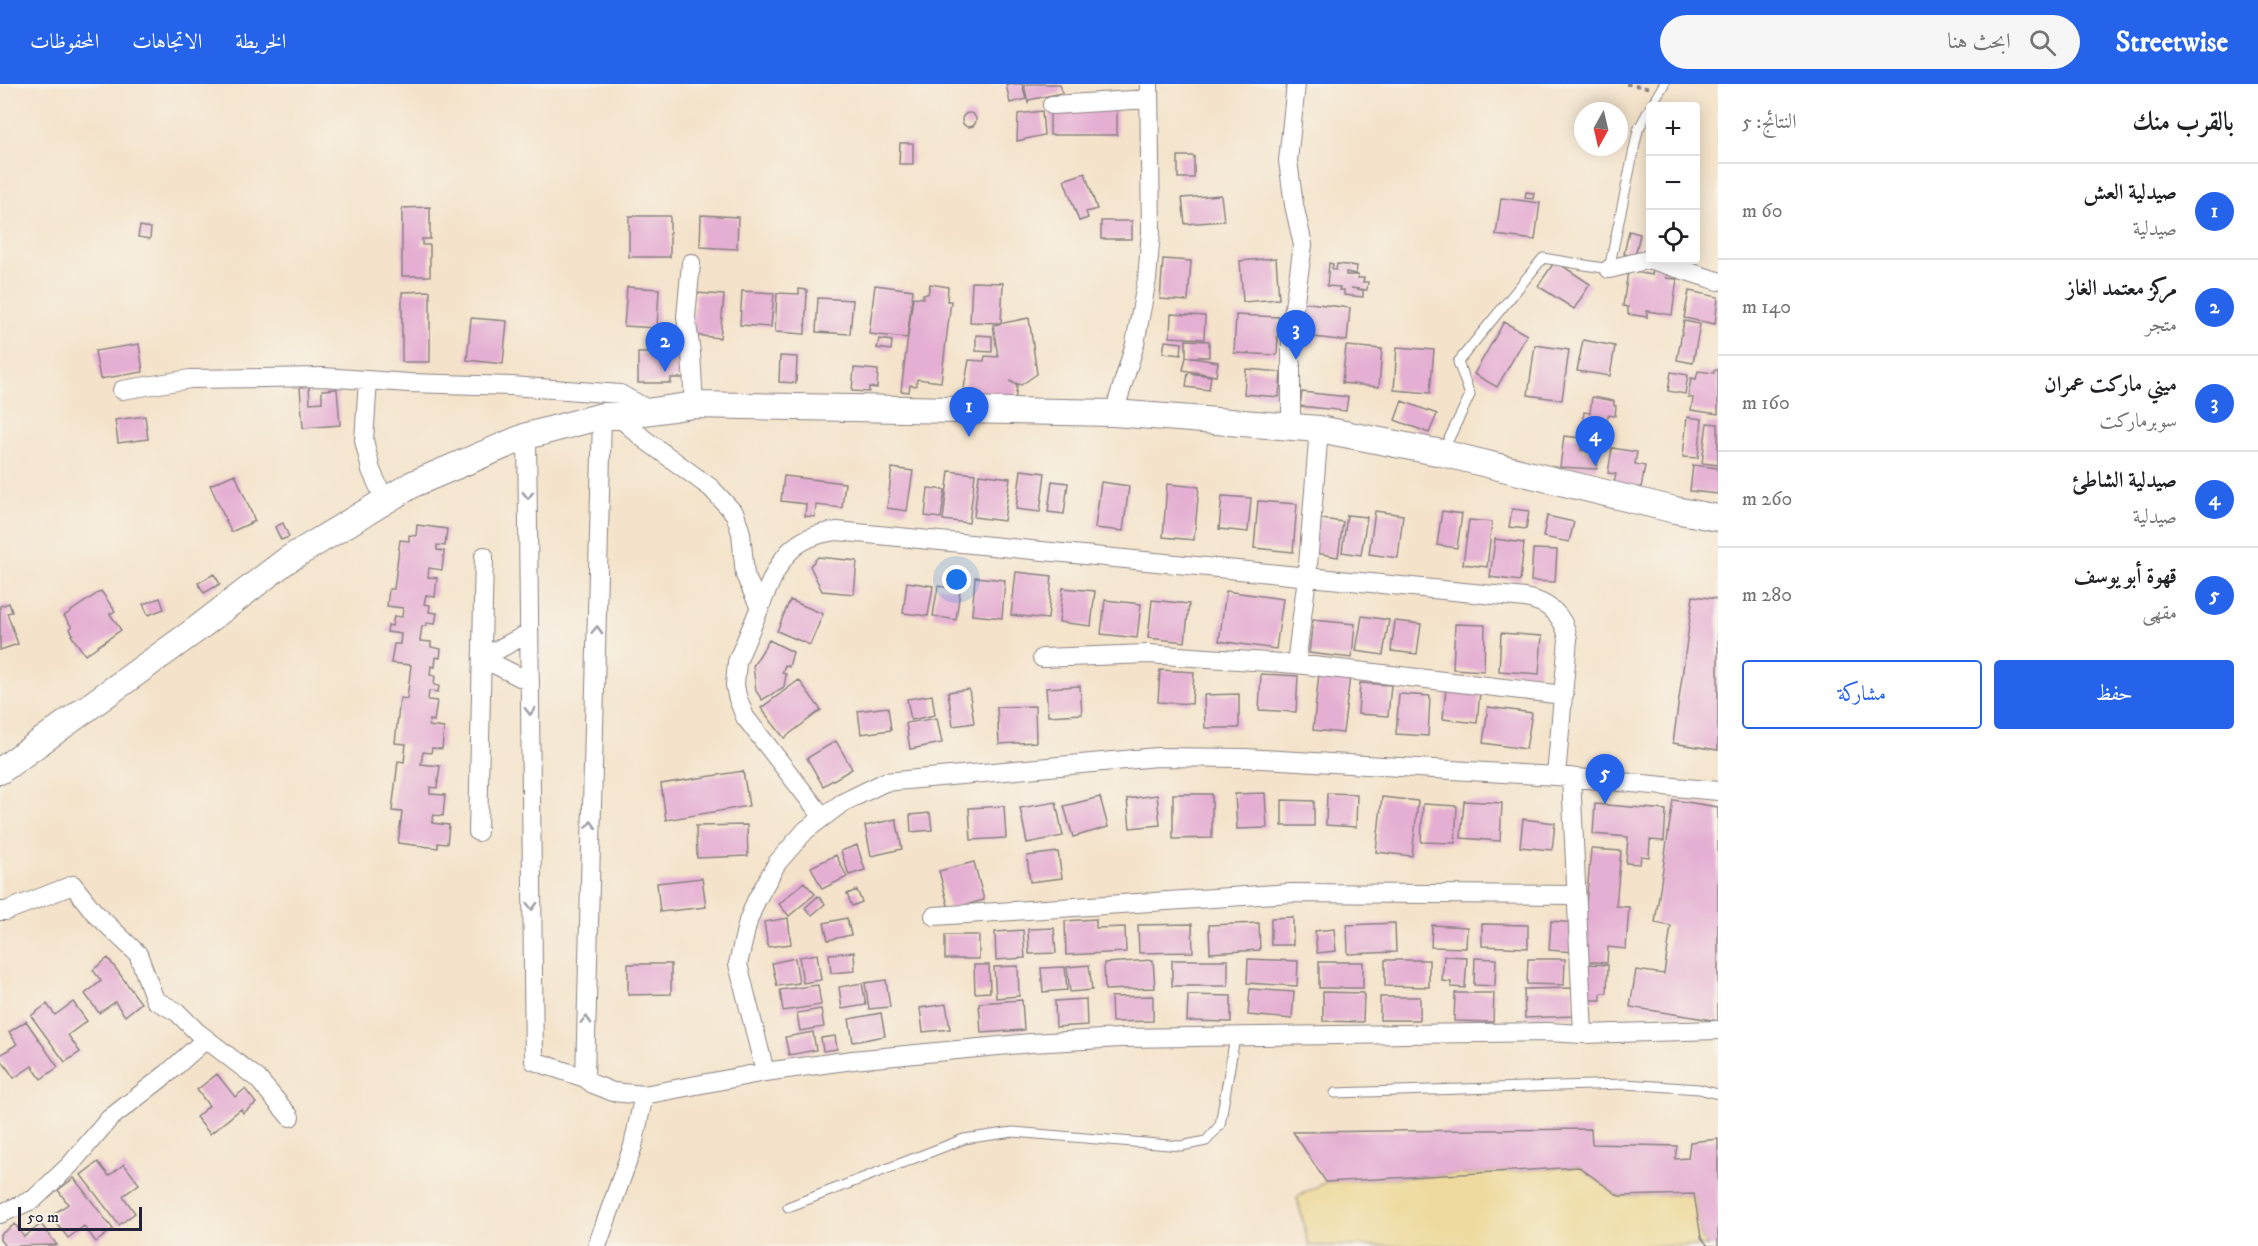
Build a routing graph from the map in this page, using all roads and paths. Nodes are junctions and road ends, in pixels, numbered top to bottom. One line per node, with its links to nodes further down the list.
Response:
1 (1296, 84): 19 (street)
2 (1626, 84): 3 (path)
3 (1662, 87): 5 (lane)
4 (1149, 91): 6 (street); 17 (street)
5 (1654, 102)
6 (1052, 105)
7 (1646, 116): 11 (lane)
8 (1646, 260): 11 (street)
9 (691, 263): 15 (street)
10 (1667, 264): 12 (street)
11 (1609, 268): 22 (lane)
12 (1718, 280)
13 (368, 380): 14 (street); 16 (street); 23 (street)
14 (122, 390)
15 (693, 405): 16 (main road); 17 (main road)
16 (649, 410): 18 (main road)
17 (1114, 413): 19 (main road)
18 (610, 416): 21 (main road); 27 (street); 47 (street, one-way to 18)
19 (1292, 427): 20 (main road)
20 (1319, 429): 22 (main road); 26 (street)
21 (527, 436): 23 (main road); 28 (street, one-way to 28)
22 (1442, 453): 24 (main road)
23 (385, 501): 34 (main road)
24 (1718, 518)
25 (484, 556): 29 (street)
26 (1307, 577): 27 (street); 31 (street); 33 (street)
27 (760, 608): 37 (street)
28 (529, 633): 29 (street); 32 (street)
29 (482, 658): 32 (street); 38 (street)
30 (1042, 658): 31 (street)
31 (1296, 664): 33 (street)
32 (530, 682): 47 (street, one-way to 47)
33 (1564, 695): 35 (street)
34 (0, 771)
35 (1563, 776): 36 (street); 37 (street); 39 (street)
36 (1718, 791)
37 (822, 816): 46 (street)
38 (478, 832)
39 (1576, 895): 41 (street); 43 (street)
40 (0, 911): 45 (street)
41 (934, 916)
42 (1718, 1030): 43 (street)
43 (1583, 1034): 44 (street)
44 (1235, 1037): 46 (street); 52 (lane)
45 (206, 1039): 51 (street); 53 (street)
46 (765, 1072): 50 (street)
47 (585, 1078): 50 (street)
48 (1335, 1093): 49 (lane)
49 (1718, 1094)
50 (644, 1095): 54 (street)
51 (290, 1117)
52 (788, 1207)
53 (0, 1214)
54 (597, 1246)

